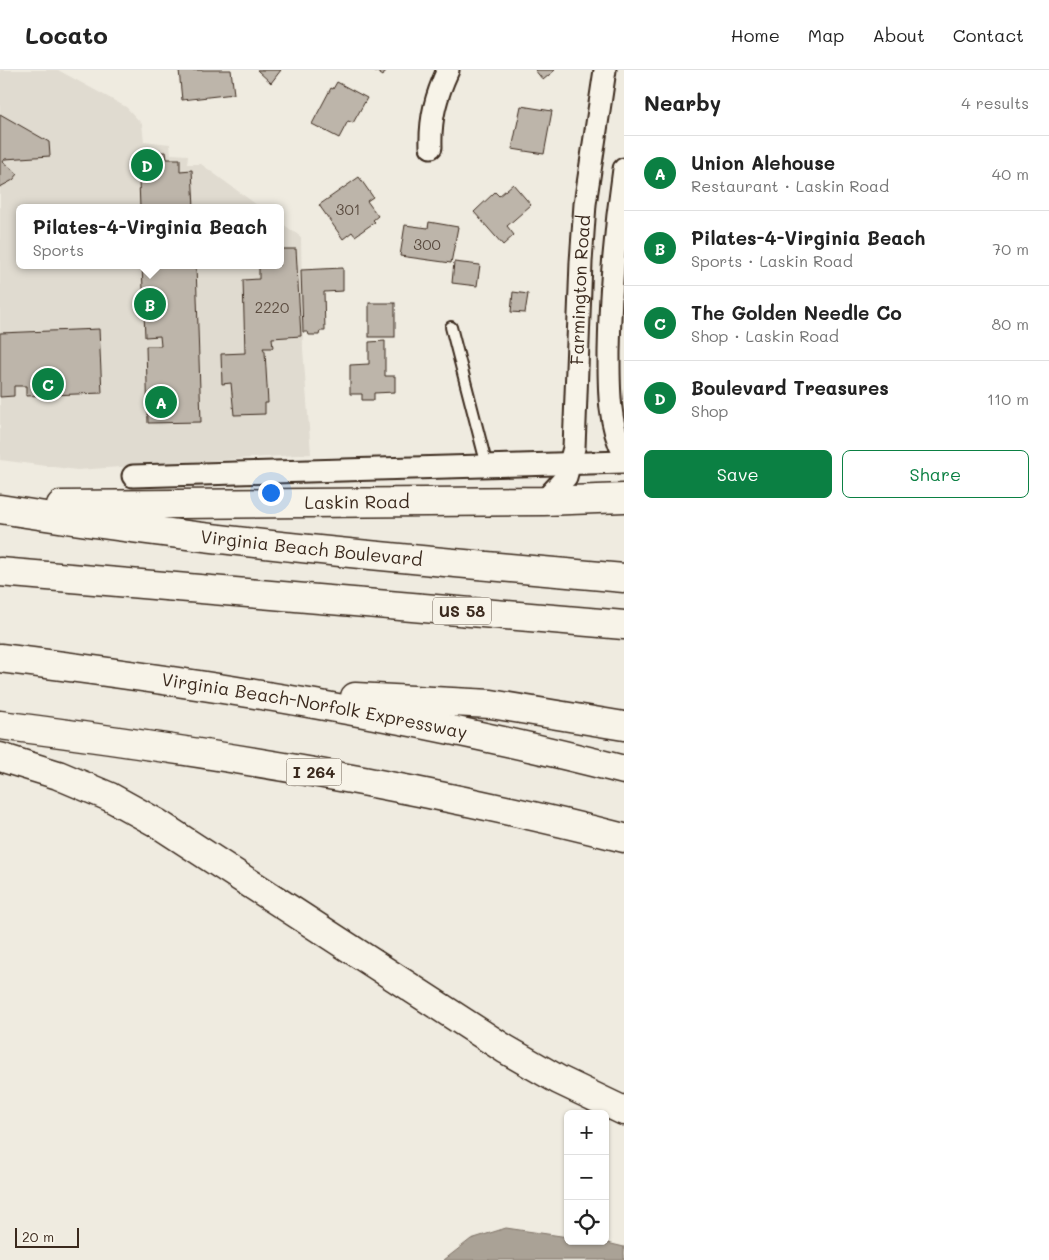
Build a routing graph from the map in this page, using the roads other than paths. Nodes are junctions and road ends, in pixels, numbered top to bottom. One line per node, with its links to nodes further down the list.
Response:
1 (448, 70): 3 (street)
2 (605, 70): 8 (street, Farmington Road)
3 (431, 147)
4 (624, 169): 6 (street, Farmington Road)
5 (451, 327): 9 (lane)
6 (624, 454)
7 (624, 462): 8 (street, Laskin Road)
8 (571, 464): 9 (street, Laskin Road); 12 (street, Farmington Road)
9 (487, 466): 10 (street, Laskin Road)
10 (133, 476)
11 (624, 498): 12 (main road, Laskin Road)
12 (544, 501): 13 (main road, Laskin Road)
13 (0, 508): 15 (main road, Virginia Beach Boulevard)
14 (0, 572): 16 (main road, US 58)
15 (624, 578)
16 (624, 625)
17 (0, 658): 18 (main road, Virginia Beach-Norfolk Expressway)
18 (235, 690): 20 (main road); 22 (main road, Virginia Beach-Norfolk Expressway)
19 (0, 725): 23 (main road, I 264)
20 (624, 726)
21 (0, 758): 24 (main road)
22 (624, 770)
23 (624, 838)
24 (624, 1111)

